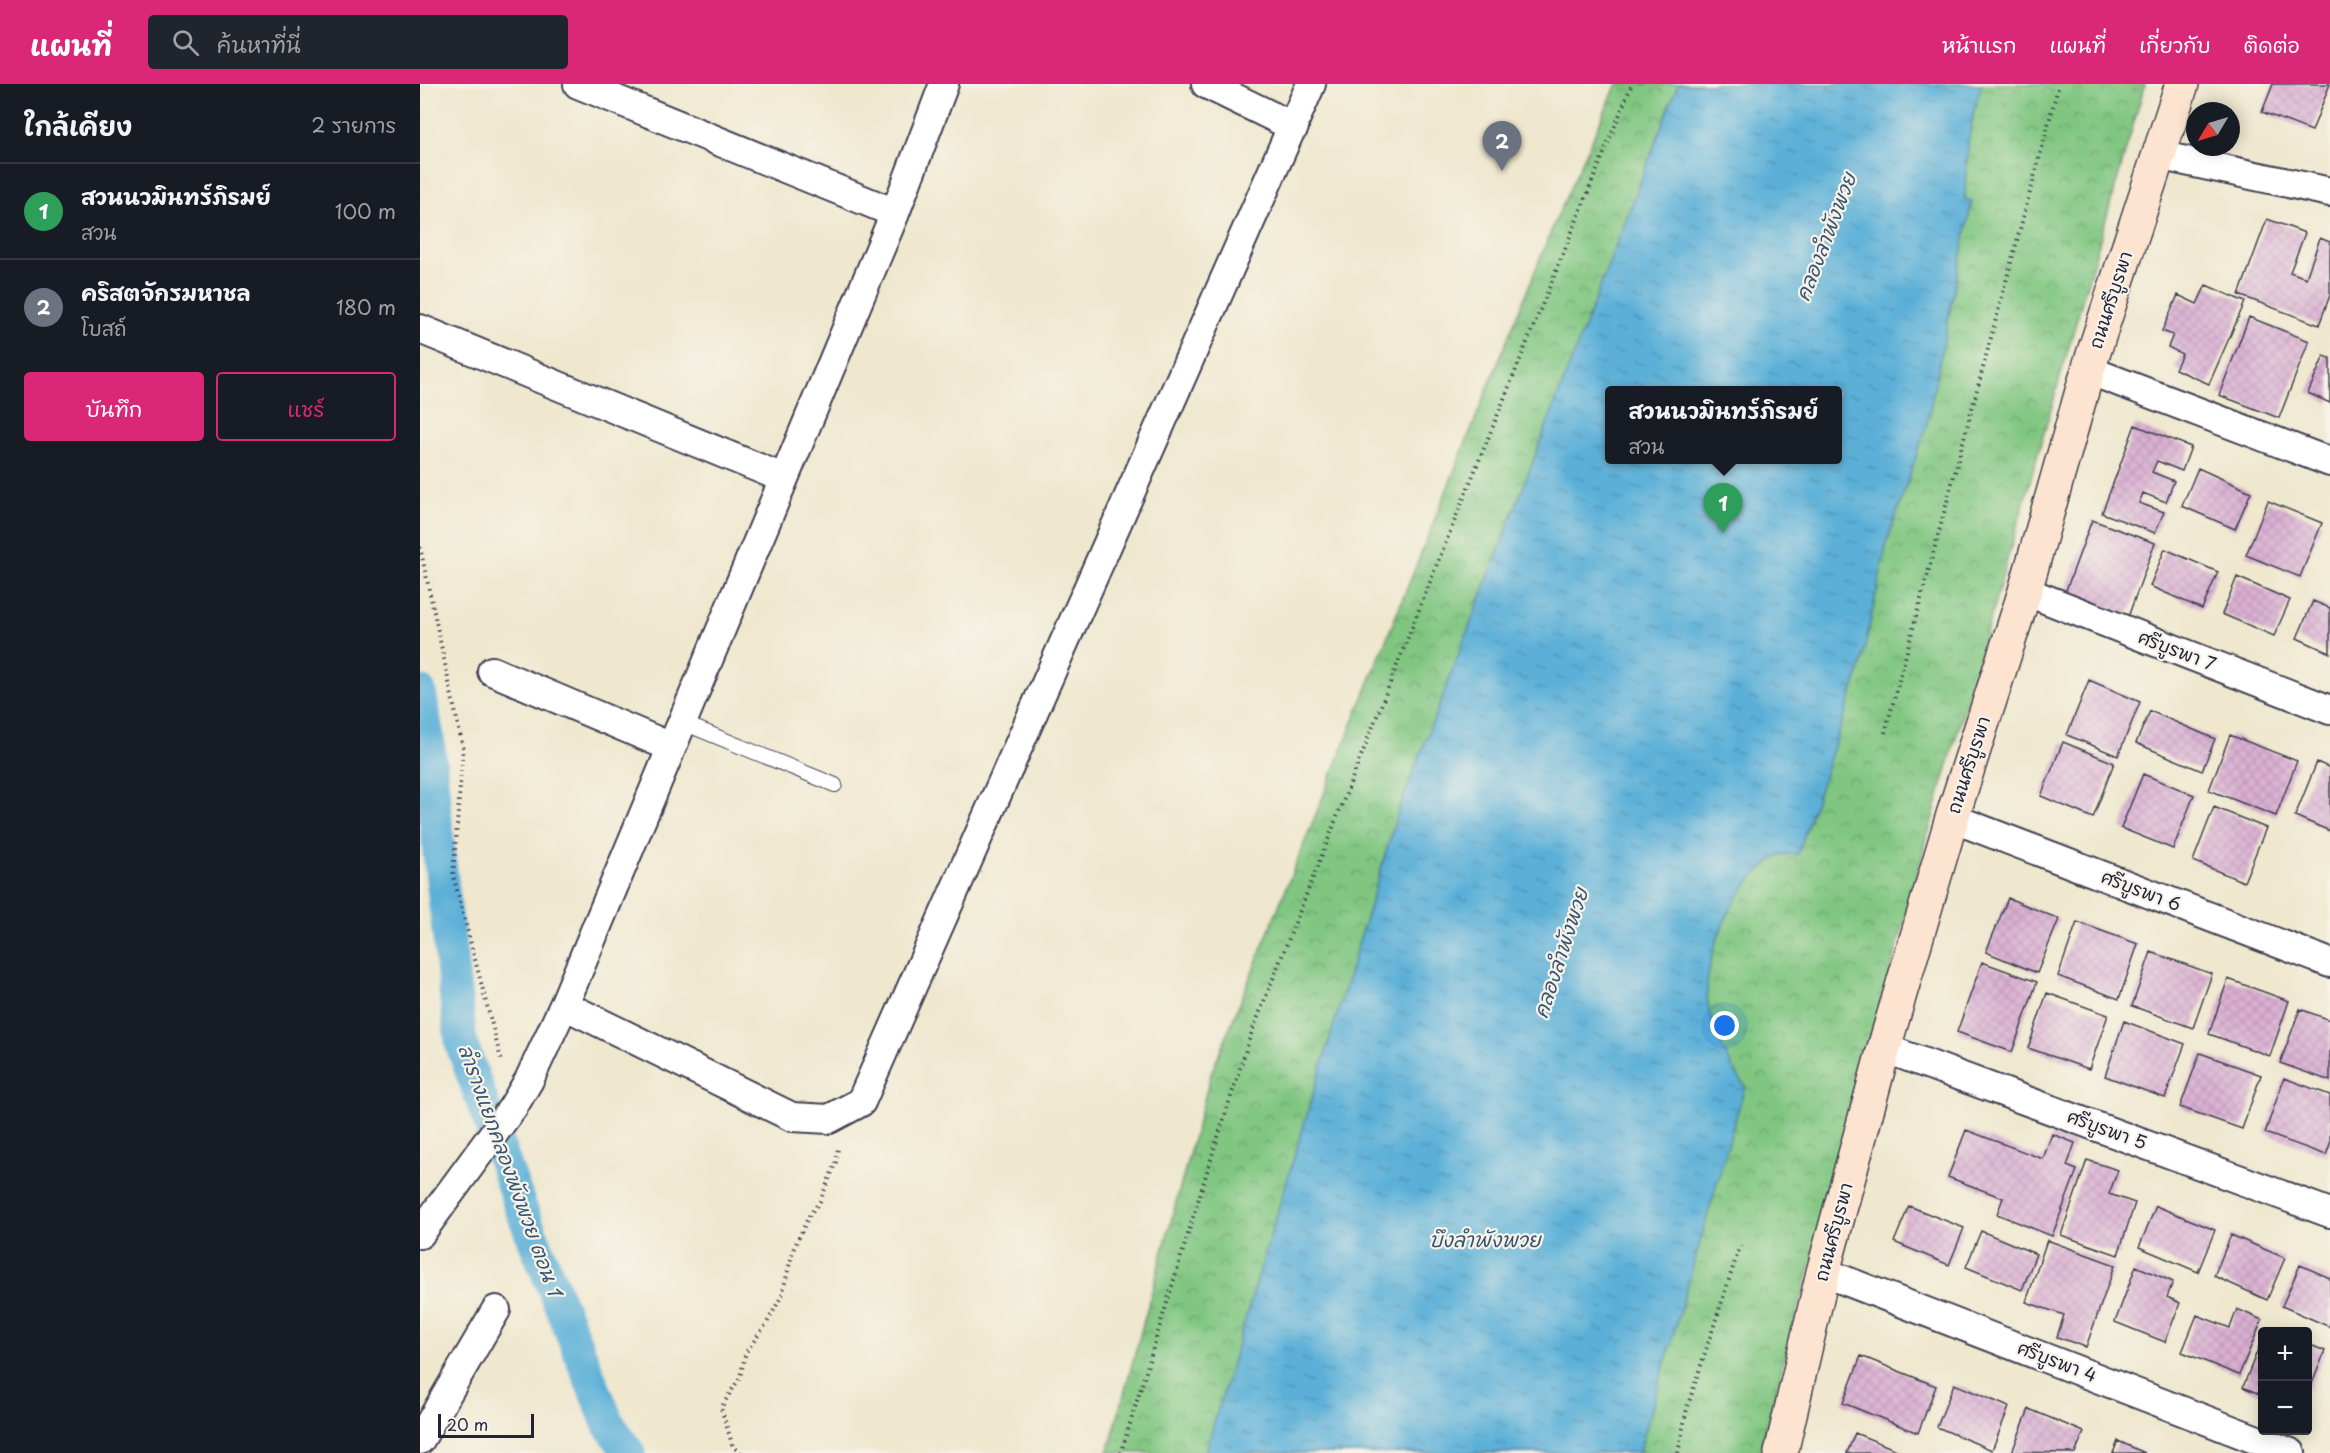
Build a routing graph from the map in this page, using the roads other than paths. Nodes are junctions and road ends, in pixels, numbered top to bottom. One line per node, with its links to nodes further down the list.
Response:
1 (578, 84): 9 (street)
2 (944, 84): 9 (street)
3 (1206, 84): 6 (street)
4 (1311, 84): 6 (street)
5 (2182, 84): 7 (street, ถนนศรีบูรพา)
6 (1294, 127): 21 (street)
7 (2158, 155): 8 (street); 11 (street, ถนนศรีบูรพา)
8 (2330, 192)
9 (895, 213): 13 (street)
10 (420, 329): 13 (street)
11 (2088, 370): 12 (street); 14 (street, ถนนศรีบูรพา)
12 (2330, 462)
13 (783, 478): 17 (street)
14 (2025, 591): 16 (street, ศรีบูรพา 7); 19 (street, ถนนศรีบูรพา)
15 (492, 671): 17 (street)
16 (2330, 710)
17 (676, 735): 18 (lane); 21 (street)
18 (836, 785)
19 (1952, 818): 20 (street, ศรีบูรพา 6); 22 (street, ถนนศรีบูรพา)
20 (2330, 963)
21 (564, 1005): 24 (street)
22 (1884, 1048): 23 (street, ศรีบูรพา 5); 25 (street, ถนนศรีบูรพา)
23 (2330, 1212)
24 (420, 1234)
25 (1823, 1272): 28 (street, ถนนศรีบูรพา); 29 (street, ศรีบูรพา 4)
26 (496, 1310): 27 (street)
27 (420, 1439)
28 (1781, 1453)
29 (2291, 1453)

